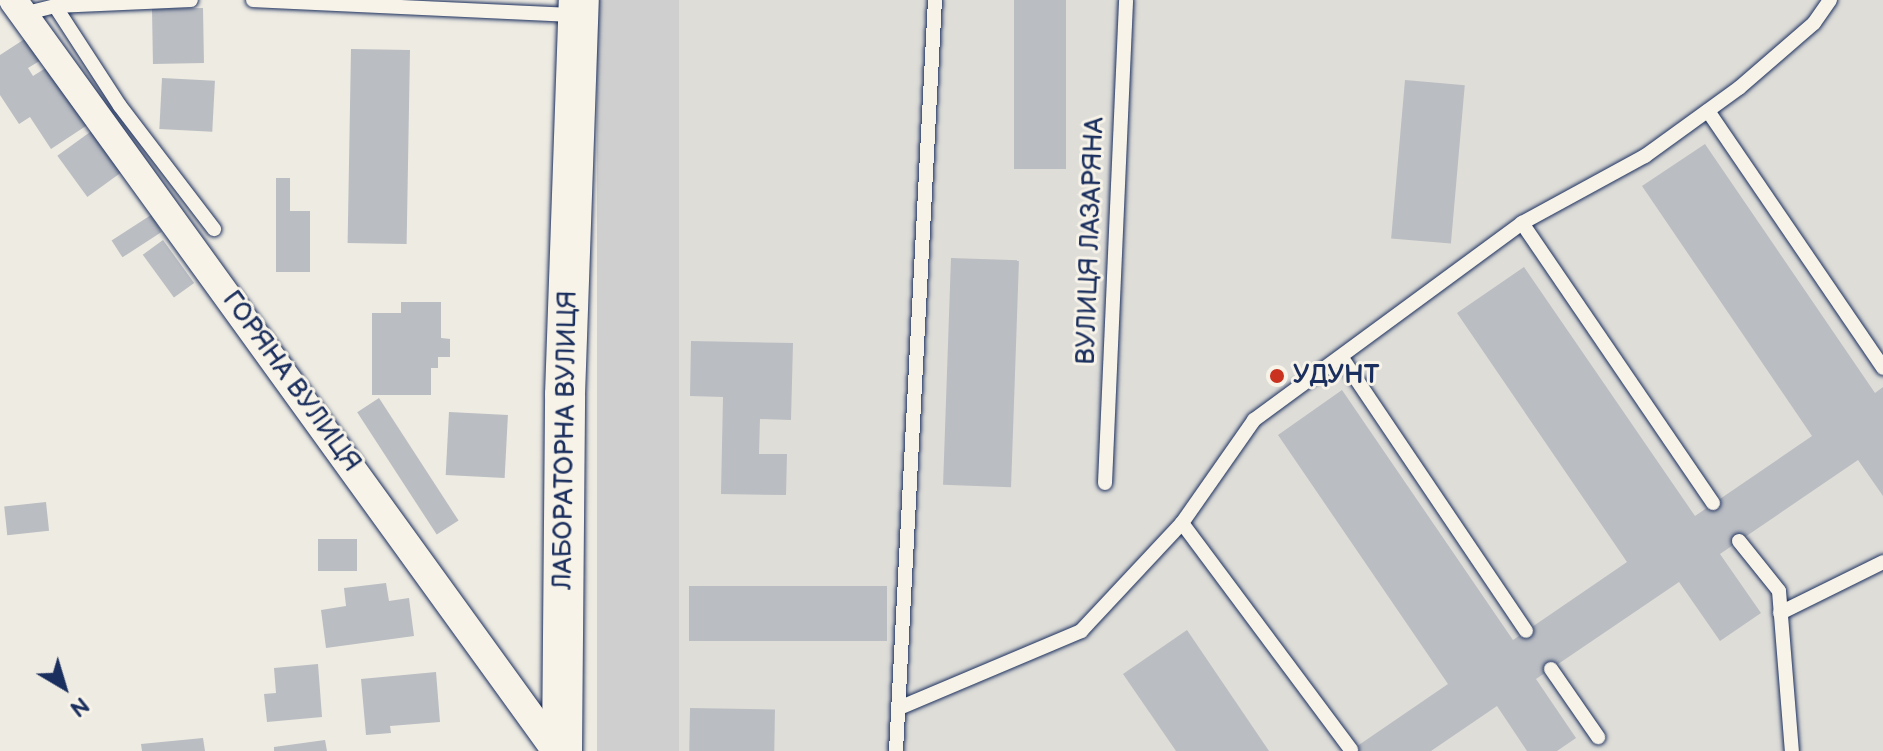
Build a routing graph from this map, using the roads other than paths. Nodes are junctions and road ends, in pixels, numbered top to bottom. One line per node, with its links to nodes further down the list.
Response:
1 (191, 0): 6 (lane)
2 (253, 0): 8 (lane)
3 (935, 0): 22 (lane)
4 (1126, 0): 14 (lane, ВУЛИЦЯ ЛАЗАРЯНА)
5 (1830, 0): 9 (lane)
6 (55, 6): 7 (lane); 11 (lane)
7 (20, 7): 25 (street, ГОРЯНА ВУЛИЦЯ)
8 (578, 8): 26 (main road, ЛАБОРАТОРНА ВУЛИЦЯ)
9 (1708, 111): 10 (lane); 13 (lane)
10 (1522, 223): 12 (lane); 15 (lane)
11 (214, 229)
12 (1342, 358): 16 (lane); 20 (lane)
13 (1883, 368)
14 (1105, 483)
15 (1713, 503)
16 (1182, 523): 22 (lane); 24 (lane)
17 (1739, 541): 19 (lane)
18 (1883, 562): 19 (lane)
19 (1780, 613): 28 (lane)
20 (1526, 631)
21 (1551, 669): 23 (lane)
22 (899, 708): 27 (lane)
23 (1598, 737)
24 (1351, 750)
25 (556, 751)
26 (562, 751)
27 (896, 751)
28 (1792, 751)

